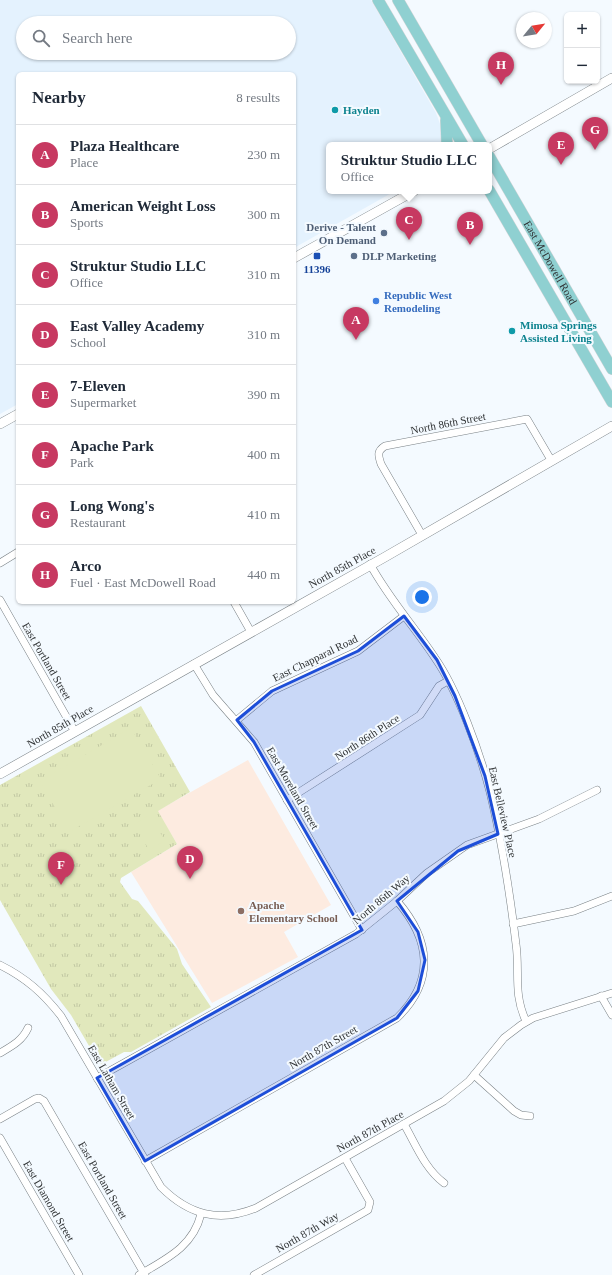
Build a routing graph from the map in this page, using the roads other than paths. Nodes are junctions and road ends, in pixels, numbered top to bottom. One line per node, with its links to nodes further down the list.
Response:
1 (378, 0): 4 (main road)
2 (398, 0): 7 (main road)
3 (612, 78): 8 (street)
4 (446, 117): 5 (main road); 6 (main road)
5 (447, 142)
6 (461, 142)
7 (480, 142)
8 (492, 147)
9 (492, 161): 13 (main road, East McDowell Road)
10 (409, 194): 12 (street)
11 (491, 194): 14 (main road, East McDowell Road)
12 (296, 257)
13 (584, 320): 14 (main road); 15 (main road, East McDowell Road)
14 (569, 329): 16 (main road, East McDowell Road)
15 (612, 369)
16 (612, 402)
17 (16, 415): 18 (street)
18 (0, 424)
19 (612, 426): 20 (street, North 85th Place)
20 (551, 460): 21 (street, North 85th Place); 21 (street, North 86th Street)
21 (422, 536): 24 (street, North 85th Place)
22 (16, 553): 23 (street)
23 (0, 563)
24 (370, 564): 27 (street, East Belleview Place); 28 (street, North 85th Place)
25 (0, 600): 32 (street, East Portland Street)
26 (235, 604): 28 (street)
27 (404, 616): 30 (street, East Belleview Place); 31 (street, East Chapparal Road)
28 (251, 632): 29 (street, North 85th Place)
29 (194, 664): 31 (street, East Moreland Street); 32 (street, North 85th Place)
30 (448, 681): 35 (street, North 86th Place); 36 (street, East Belleview Place)
31 (237, 720): 35 (street, East Moreland Street)
32 (75, 732): 33 (street, North 85th Place)
33 (0, 774)
34 (597, 790): 36 (street, North 86th Way)
35 (287, 800): 40 (street, East Moreland Street)
36 (498, 834): 38 (street, North 86th Way); 39 (street, East Belleview Place)
37 (612, 896): 39 (street)
38 (397, 901): 40 (street, North 86th Way); 55 (street, North 87th Street)
39 (513, 924): 45 (street, East Belleview Place)
40 (362, 930): 49 (street, North 86th Way)
41 (0, 965): 49 (street, East Latham Street)
42 (612, 993): 43 (street, North 87th Place)
43 (601, 996): 44 (street); 45 (street, North 87th Place)
44 (612, 1015)
45 (526, 1021): 48 (street, North 87th Place)
46 (28, 1028): 47 (street)
47 (0, 1053)
48 (474, 1075): 50 (street); 52 (street, North 87th Place)
49 (97, 1078): 55 (street, East Latham Street)
50 (530, 1116)
51 (0, 1119): 58 (street, East Portland Street)
52 (404, 1124): 54 (street, North 87th Place); 56 (street)
53 (0, 1138): 59 (street, East Diamond Street)
54 (345, 1158): 57 (street, North 87th Place); 60 (street, North 87th Way)
55 (145, 1162): 57 (street, East Latham Street)
56 (444, 1183)
57 (201, 1214): 58 (street)
58 (142, 1274)
59 (79, 1275)
60 (254, 1275)

